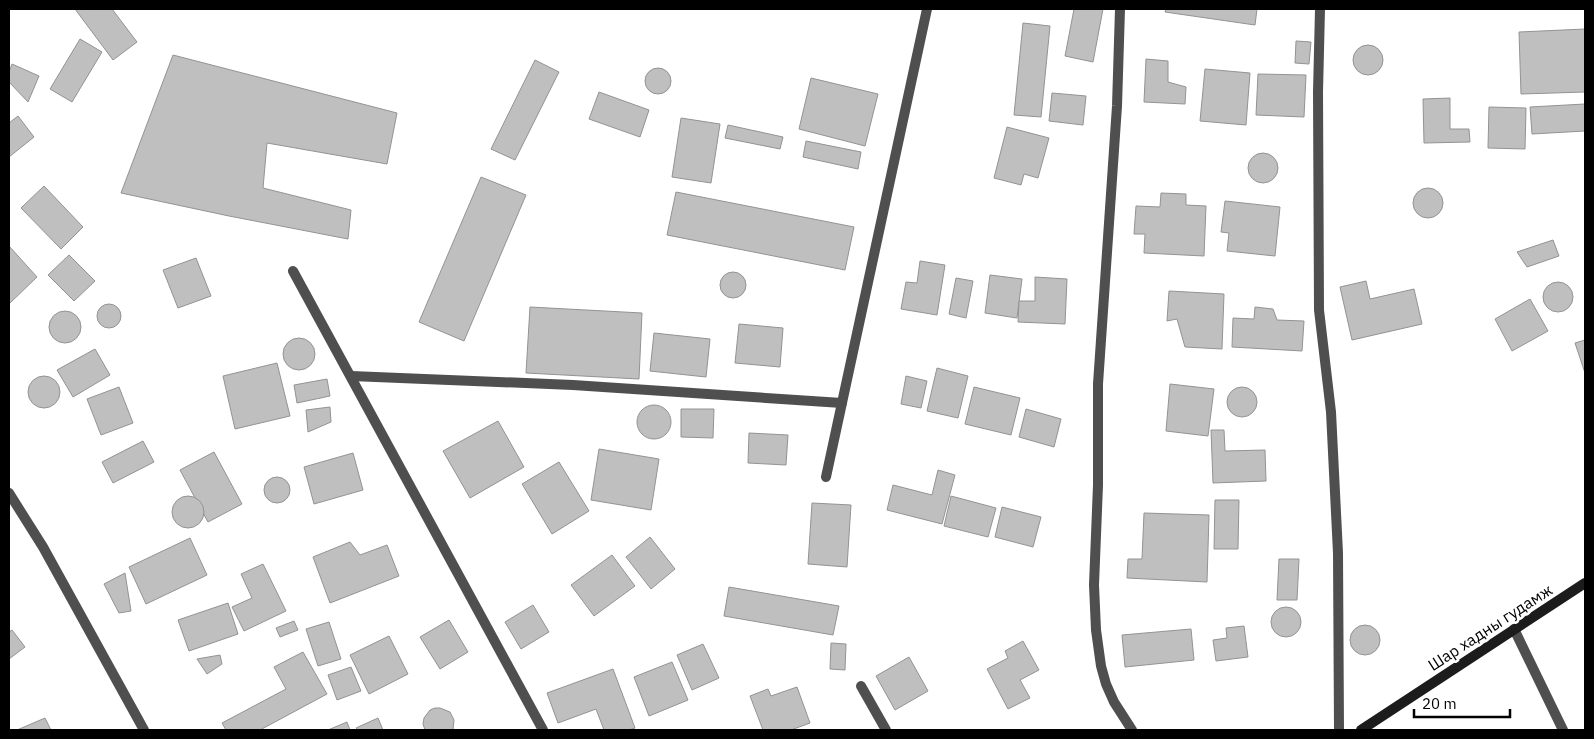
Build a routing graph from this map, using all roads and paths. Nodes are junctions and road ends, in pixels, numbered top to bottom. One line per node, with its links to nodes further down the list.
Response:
1 (927, 9): 6 (street)
2 (1120, 9): 15 (street)
3 (1320, 9): 16 (street)
4 (294, 271): 5 (street)
5 (350, 376): 6 (street); 13 (street)
6 (842, 403): 7 (street)
7 (826, 477)
8 (9, 493): 12 (street)
9 (1585, 583): 10 (main road, Шар хадны гудамж)
10 (1514, 630): 17 (main road, Шар хадны гудамж); 18 (street)
11 (861, 686): 14 (street)
12 (144, 730)
13 (543, 730)
14 (886, 730)
15 (1132, 730)
16 (1339, 730)
17 (1361, 730)
18 (1563, 730)

